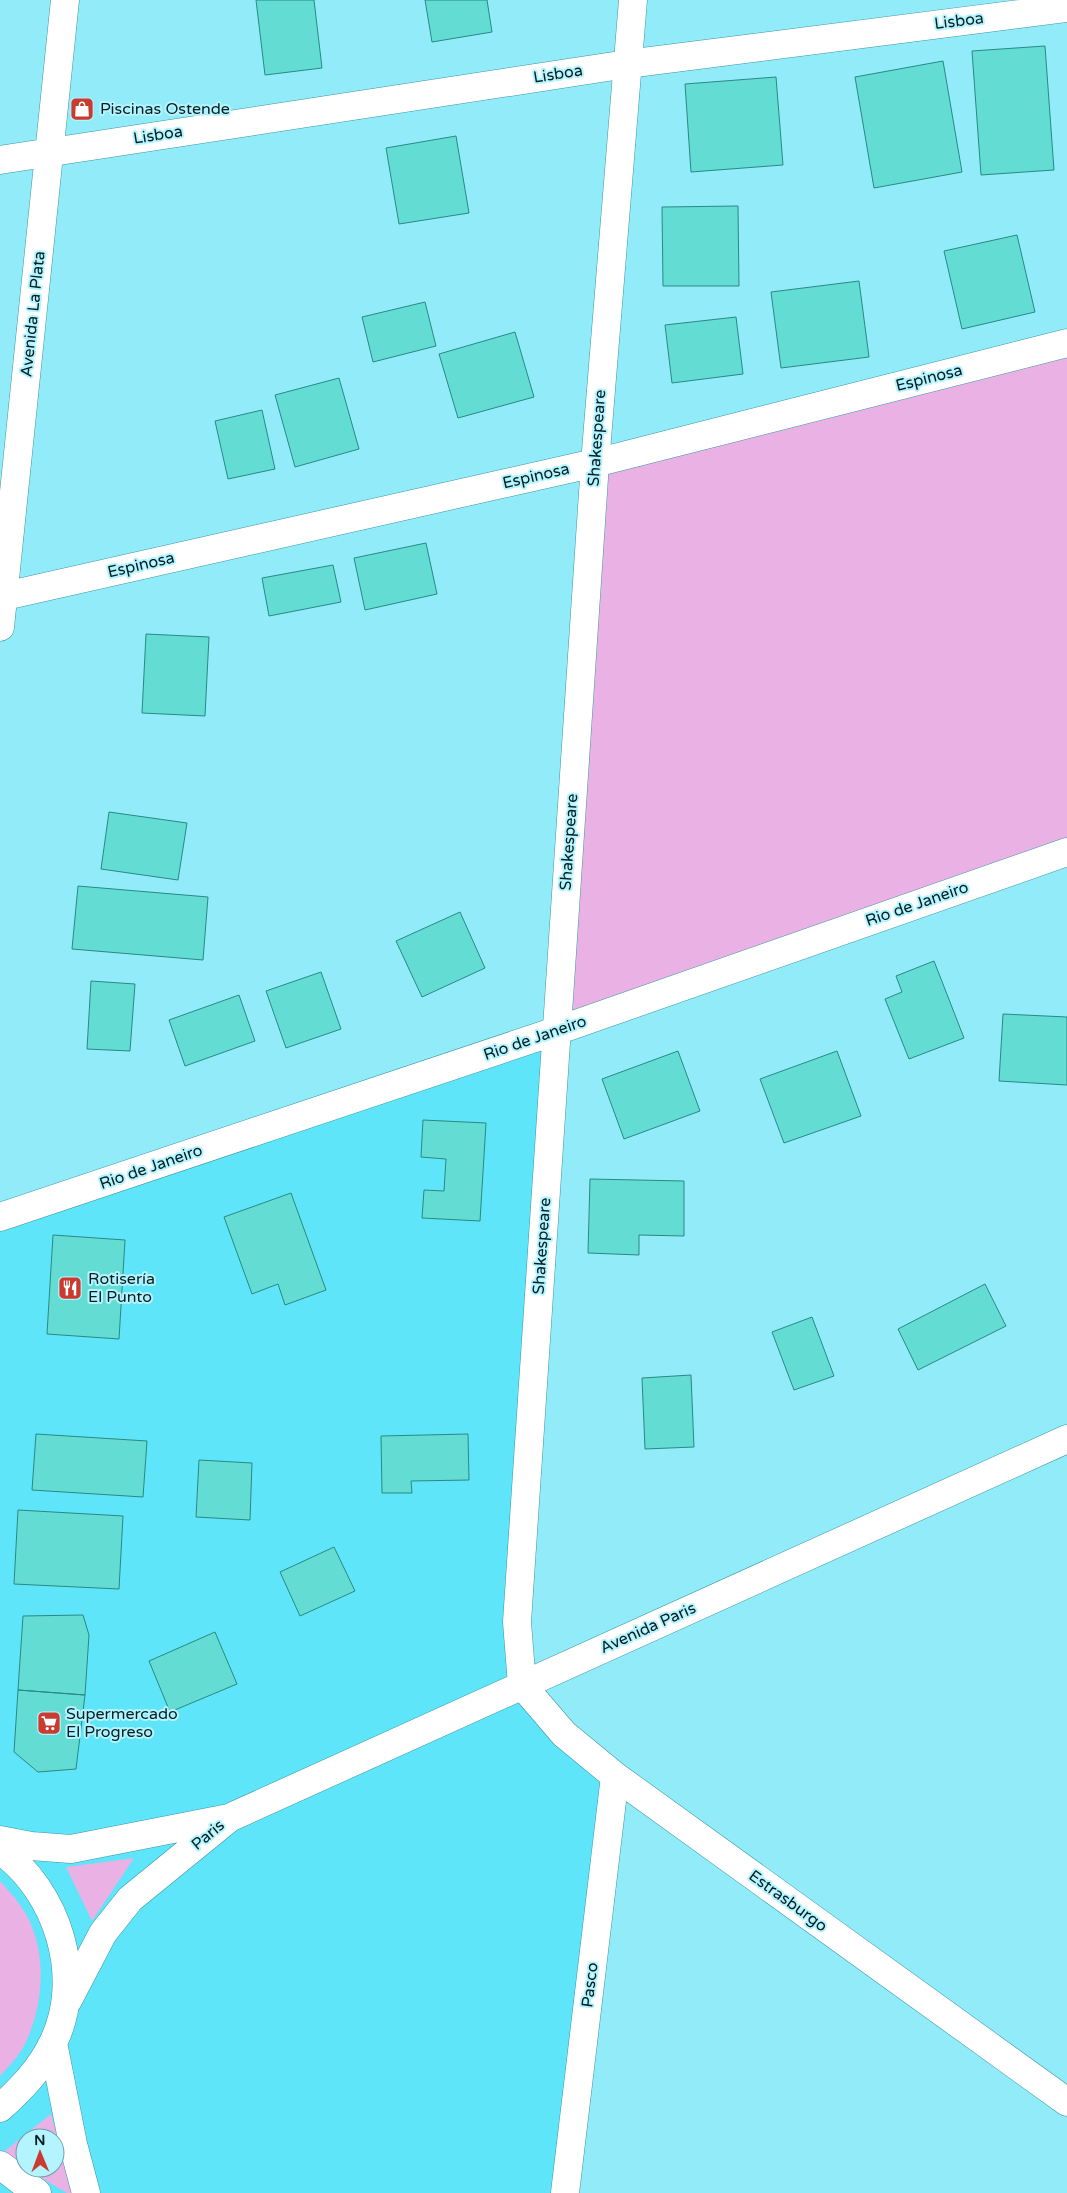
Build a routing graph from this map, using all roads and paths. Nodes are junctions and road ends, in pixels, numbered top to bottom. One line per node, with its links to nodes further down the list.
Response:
1 (65, 0): 5 (street, Avenida La Plata)
2 (633, 0): 4 (street, Shakespeare)
3 (1067, 8): 4 (street, Lisboa)
4 (627, 64): 5 (street, Lisboa); 8 (street, Shakespeare)
5 (50, 152): 6 (street, Lisboa); 9 (street, Avenida La Plata)
6 (0, 160)
7 (1067, 343): 8 (street, Espinosa)
8 (595, 463): 9 (street, Espinosa); 12 (street, Shakespeare)
9 (1, 597): 10 (street, Avenida La Plata)
10 (0, 627)
11 (1067, 852): 12 (street, Rio de Janeiro)
12 (556, 1031): 13 (street, Rio de Janeiro); 15 (street, Shakespeare)
13 (0, 1217)
14 (1067, 1438): 15 (street, Avenida Paris)
15 (522, 1685): 16 (street, Estrasburgo); 17 (street, Avenida Paris)
16 (615, 1776): 22 (street, Estrasburgo); 27 (street, Pasco)
17 (229, 1818): 18 (street, Paris); 20 (street, Paris)
18 (0, 1840)
19 (0, 1850): 20 (street)
20 (64, 2008): 21 (street)
21 (53, 2043): 23 (street); 26 (street)
22 (1067, 2102)
23 (0, 2108)
24 (0, 2165): 25 (street)
25 (37, 2193)
26 (86, 2193)
27 (565, 2193)

